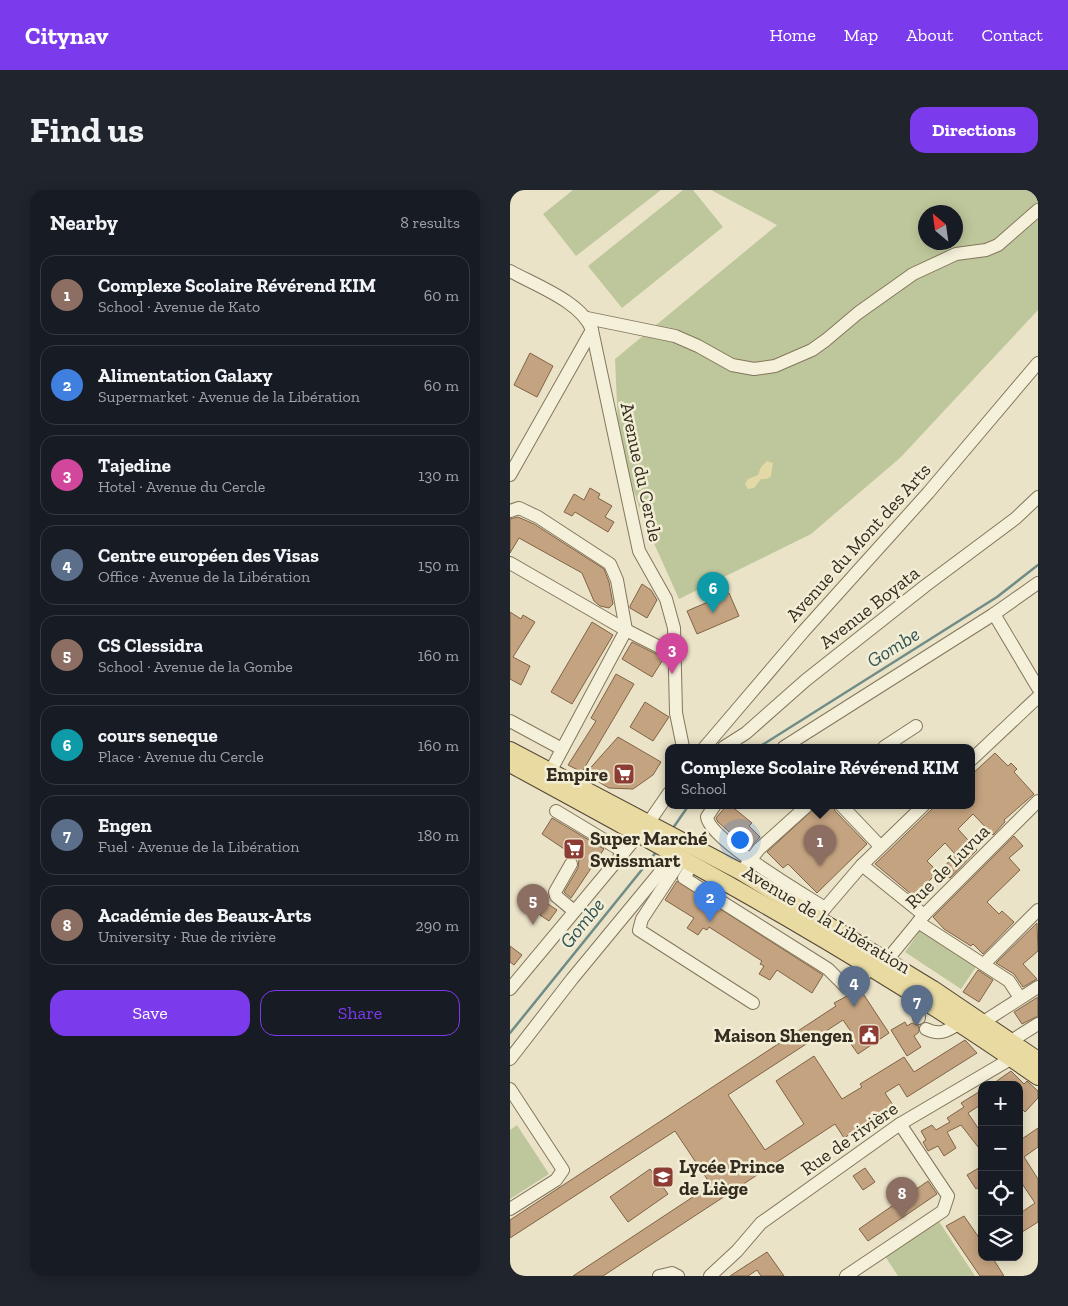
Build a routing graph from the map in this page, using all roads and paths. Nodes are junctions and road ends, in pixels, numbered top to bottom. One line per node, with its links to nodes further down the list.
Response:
1 (1038, 210): 3 (street)
2 (510, 271): 3 (street)
3 (589, 324): 5 (street); 12 (street, Avenue du Cercle)
4 (1038, 363): 18 (street, Avenue du Mont des Arts)
5 (510, 475)
6 (1038, 497): 19 (street, Avenue Boyata)
7 (510, 511): 11 (street)
8 (512, 569): 11 (street)
9 (1038, 583): 10 (street)
10 (994, 614): 13 (street); 16 (street)
11 (626, 630): 12 (street); 21 (street)
12 (675, 654): 17 (street, Avenue du Cercle)
13 (1037, 697): 23 (street)
14 (510, 721): 21 (street)
15 (916, 726): 20 (street)
16 (800, 742)
17 (682, 744)
18 (708, 744)
19 (729, 744)
20 (889, 744)
21 (562, 749): 25 (street)
22 (510, 750): 25 (main road, Avenue de la Libération)
23 (975, 756)
24 (510, 764): 33 (main road, Avenue de la Libération)
25 (550, 772): 33 (main road, Avenue de la Libération)
26 (665, 801): 33 (street)
27 (1038, 801): 43 (street, Rue de Luvua)
28 (712, 809): 39 (street)
29 (804, 809): 39 (street)
30 (845, 809): 34 (street)
31 (920, 809): 34 (street)
32 (556, 811): 35 (street)
33 (650, 831): 35 (street); 36 (main road, Avenue de la Libération)
34 (880, 846): 38 (street)
35 (624, 852): 41 (street)
36 (681, 853): 39 (main road, Avenue de la Libération); 46 (main road, Avenue de la Libération); 46 (street); 51 (street); 57 (street)
37 (571, 864): 41 (street)
38 (862, 865): 42 (street); 43 (street)
39 (746, 866): 42 (main road, Avenue de la Libération)
40 (1038, 910): 45 (street)
41 (574, 911): 48 (street)
42 (821, 913): 44 (main road, Avenue de la Libération)
43 (921, 918): 44 (street, Rue de Luvua); 45 (street)
44 (887, 960): 54 (main road, Avenue de la Libération)
45 (984, 964): 50 (street)
46 (870, 967): 49 (main road, Avenue de la Libération)
47 (1038, 987): 50 (street)
48 (510, 989)
49 (921, 998): 52 (street); 54 (main road, Avenue de la Libération)
50 (1020, 998): 54 (street)
51 (753, 1003)
52 (919, 1018)
53 (1038, 1024): 56 (street, Rue de rivière)
54 (971, 1025): 55 (street); 56 (main road, Avenue de la Libération)
55 (926, 1029)
56 (1016, 1050): 58 (main road, Avenue de la Libération); 59 (main road, Avenue de la Libération); 61 (street, Rue de rivière)
57 (510, 1059)
58 (1038, 1060)
59 (1038, 1077)
60 (510, 1089): 62 (street)
61 (900, 1124): 65 (street, Rue de rivière); 66 (street)
62 (510, 1209)
63 (659, 1276): 64 (street)
64 (678, 1276)
65 (710, 1276)
66 (846, 1276)

